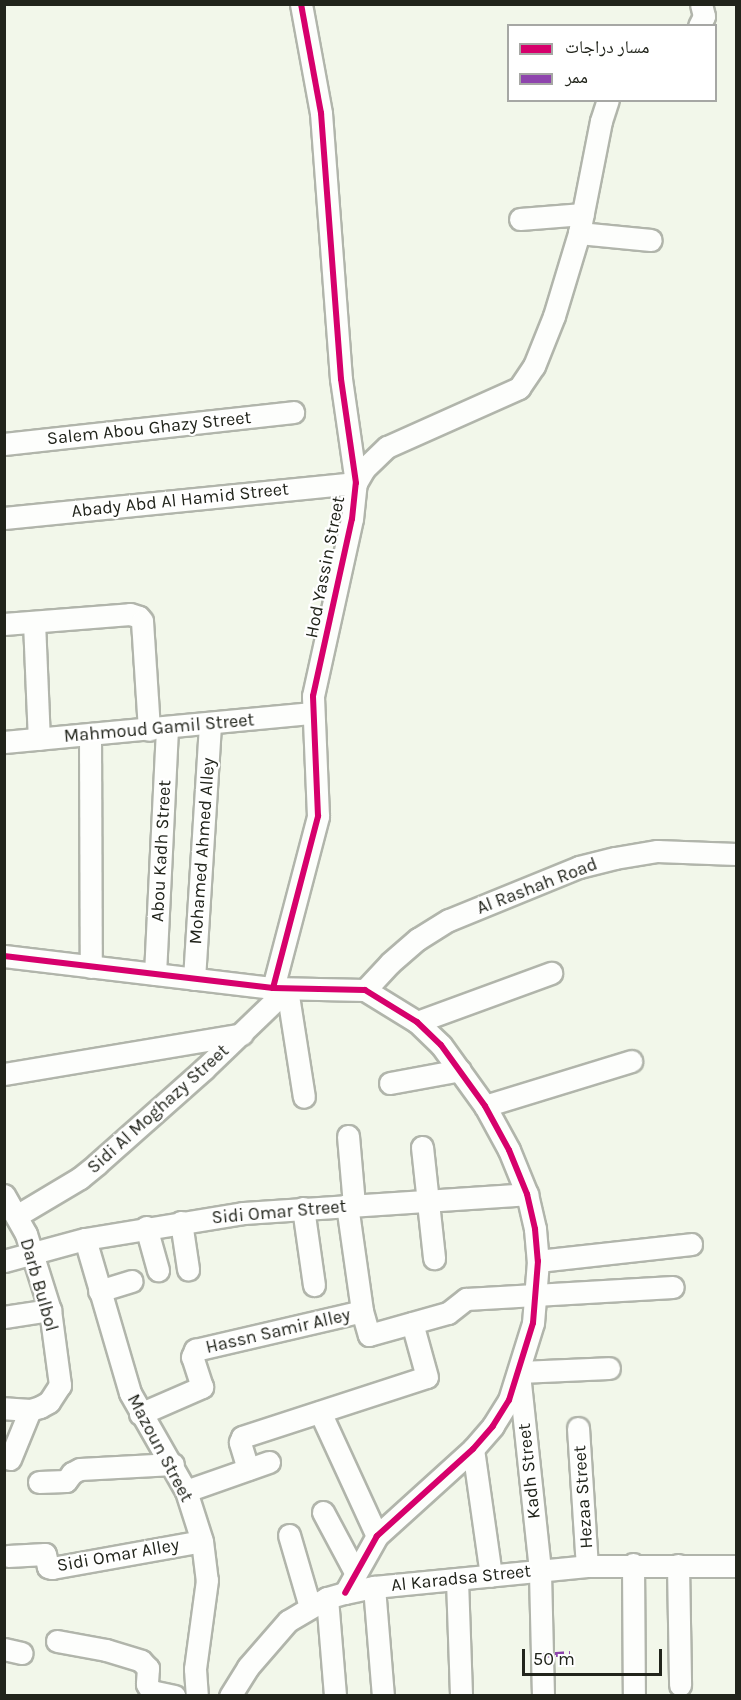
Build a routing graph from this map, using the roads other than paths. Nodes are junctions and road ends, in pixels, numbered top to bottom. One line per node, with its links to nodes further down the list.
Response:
1 (301, 4): 10 (street, Hod Yassin Street)
2 (701, 4): 3 (street)
3 (700, 24)
4 (607, 102): 6 (street)
5 (520, 219): 6 (street)
6 (581, 224): 7 (street); 10 (street)
7 (651, 240)
8 (293, 412): 9 (street, Salem Abou Ghazy Street)
9 (4, 444)
10 (356, 483): 11 (street, Abady Abd Al Hamid Street); 14 (street, Hod Yassin Street)
11 (4, 518)
12 (34, 622): 13 (street); 16 (street, Abou Kadh Street); 18 (street)
13 (4, 624)
14 (313, 713): 15 (street, Mahmoud Gamil Street); 26 (street, Hod Yassin Street)
15 (210, 724): 16 (street, Mahmoud Gamil Street); 25 (street, Mohamed Ahmed Alley)
16 (158, 729): 17 (street, Mahmoud Gamil Street); 24 (street, Abou Kadh Street)
17 (90, 735): 18 (street, Mahmoud Gamil Street); 22 (street)
18 (39, 739): 19 (street, Mahmoud Gamil Street)
19 (4, 742)
20 (736, 854): 27 (street, Al Rashah Road)
21 (4, 957): 22 (street)
22 (90, 967): 24 (street)
23 (551, 973): 28 (street)
24 (155, 974): 25 (street)
25 (194, 979): 26 (street)
26 (280, 988): 27 (street); 29 (street, Sidi Al Moghazy Street); 34 (street)
27 (365, 990): 28 (street)
28 (417, 1022): 31 (street)
29 (242, 1034): 32 (street); 43 (street, Sidi Al Moghazy Street)
30 (631, 1061): 35 (street)
31 (460, 1070): 33 (street); 35 (street)
32 (4, 1074)
33 (390, 1083)
34 (304, 1097)
35 (484, 1106): 38 (street)
36 (348, 1136): 41 (street)
37 (422, 1147): 40 (street)
38 (527, 1194): 40 (street, Sidi Omar Street); 51 (street)
39 (4, 1196): 43 (street, Darb Bulbol)
40 (427, 1199): 41 (street, Sidi Omar Street); 49 (street)
41 (351, 1205): 42 (street, Sidi Omar Street); 60 (street)
42 (303, 1208): 44 (street, Sidi Omar Street); 55 (street)
43 (18, 1215): 48 (street, Darb Bulbol)
44 (181, 1222): 45 (street, Sidi Omar Street); 52 (street)
45 (146, 1227): 46 (street, Sidi Omar Street); 53 (street)
46 (85, 1239): 48 (street, Sidi Omar Street); 57 (street, Mazoun Street)
47 (691, 1244): 51 (street)
48 (33, 1253): 50 (street, Sidi Omar Street); 59 (street, Darb Bulbol)
49 (434, 1258)
50 (4, 1261)
51 (538, 1261): 58 (street)
52 (188, 1269)
53 (158, 1270)
54 (132, 1281): 57 (street)
55 (314, 1285)
56 (673, 1287): 58 (street)
57 (99, 1291): 68 (street, Mazoun Street)
58 (537, 1296): 62 (street); 64 (street)
59 (50, 1310): 61 (street); 66 (street, Darb Bulbol)
60 (362, 1311): 62 (street); 68 (street, Hassn Samir Alley)
61 (4, 1317)
62 (412, 1323): 67 (street)
63 (609, 1368): 64 (street)
64 (519, 1371): 70 (street); 86 (street, Kadh Street)
65 (4, 1408): 66 (street)
66 (30, 1410): 71 (street)
67 (320, 1412): 74 (street); 79 (street)
68 (140, 1414): 73 (street, Mazoun Street)
69 (578, 1428): 84 (street, Hezaa Street)
70 (473, 1449): 79 (street); 88 (street)
71 (10, 1459)
72 (269, 1462): 74 (street)
73 (173, 1464): 75 (street); 76 (street, Mazoun Street)
74 (248, 1469): 76 (street)
75 (39, 1482)
76 (186, 1491): 80 (street, Mazoun Street)
77 (323, 1512): 87 (street)
78 (289, 1535): 91 (street)
79 (377, 1536): 87 (street)
80 (202, 1541): 81 (street, Sidi Omar Alley); 95 (street, Mazoun Street)
81 (8, 1556)
82 (633, 1564): 83 (street, Al Karadsa Street); 84 (street, Al Karadsa Street); 101 (street)
83 (678, 1565): 85 (street, Al Karadsa Street); 93 (street)
84 (587, 1566): 86 (street, Al Karadsa Street)
85 (736, 1566)
86 (540, 1570): 88 (street, Al Karadsa Street); 100 (street, Kadh Street)
87 (355, 1572): 91 (street)
88 (491, 1576): 89 (street, Al Karadsa Street)
89 (456, 1580): 90 (street, Al Karadsa Street); 99 (street)
90 (374, 1587): 91 (street, Al Karadsa Street); 98 (street)
91 (327, 1599): 96 (street, Al Karadsa Street); 97 (street)
92 (57, 1641): 94 (street)
93 (680, 1685)
94 (174, 1695)
95 (197, 1695)
96 (230, 1695)
97 (335, 1695)
98 (383, 1695)
99 (461, 1695)
100 (543, 1695)
101 (634, 1695)

